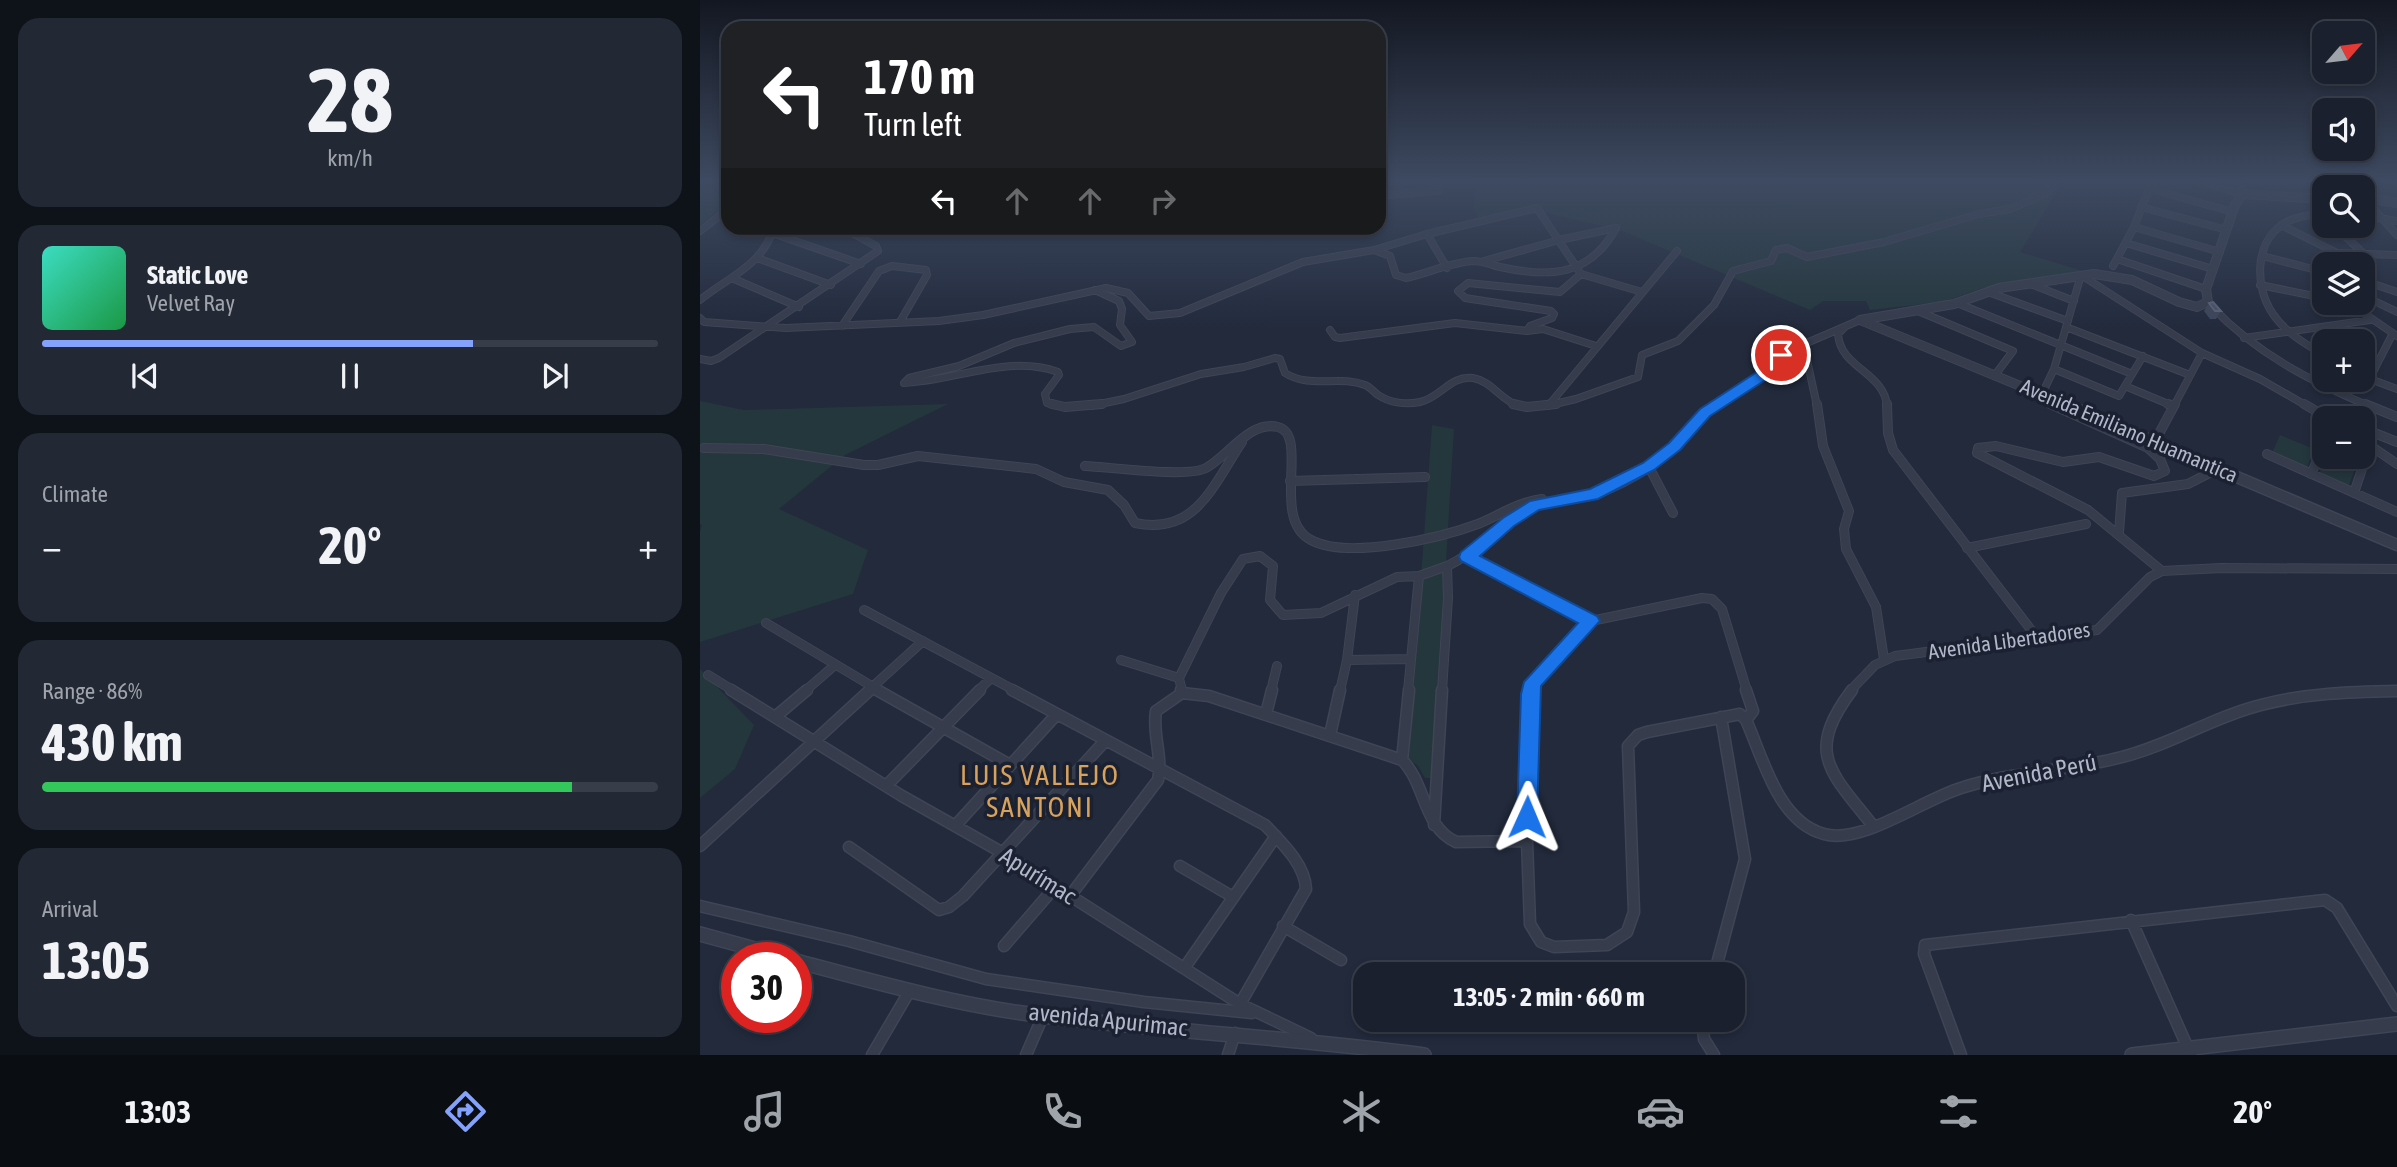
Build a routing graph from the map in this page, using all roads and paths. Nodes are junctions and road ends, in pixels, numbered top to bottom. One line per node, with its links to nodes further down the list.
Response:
1 (1443, 230): 11 (street)
2 (1552, 230): 16 (street)
3 (1605, 230): 16 (street)
4 (1615, 230): 32 (street)
5 (1924, 230): 83 (street)
6 (2132, 230): 17 (street)
7 (2145, 230): 20 (street)
8 (2227, 230): 20 (street)
9 (2275, 230): 25 (street)
10 (2291, 230): 21 (street)
11 (1427, 234): 18 (street); 29 (street)
12 (768, 235): 26 (street)
13 (783, 235): 28 (street)
14 (856, 235): 28 (street)
15 (2347, 238): 22 (street)
16 (1559, 240): 27 (street); 32 (street)
17 (2126, 243): 30 (street); 39 (street)
18 (1374, 250): 29 (street); 40 (street)
19 (1677, 251): 41 (street)
20 (2220, 252): 30 (street)
21 (2335, 252)
22 (2362, 252)
23 (2375, 254): 24 (street)
24 (2397, 255)
25 (2262, 256): 31 (street); 38 (street)
26 (757, 258): 34 (street); 37 (street)
27 (1484, 261): 29 (street); 32 (street)
28 (861, 264): 37 (street)
29 (1447, 268)
30 (2213, 269): 39 (street)
31 (2312, 269)
32 (1580, 271): 41 (street); 63 (street)
33 (2081, 275): 35 (street); 46 (street); 48 (street); 71 (street)
34 (734, 279): 45 (street); 50 (street)
35 (2027, 283): 42 (street); 46 (street)
36 (2375, 284): 43 (street)
37 (831, 285): 50 (street)
38 (2260, 285): 44 (street); 64 (street)
39 (2206, 289): 48 (street)
40 (1095, 290): 57 (street); 83 (street)
41 (1642, 292): 67 (street)
42 (1988, 292): 49 (street); 59 (street)
43 (2397, 292)
44 (2312, 296)
45 (700, 300)
46 (2074, 301): 59 (street)
47 (2375, 301): 52 (street)
48 (2208, 302): 66 (street)
49 (1957, 303): 51 (street); 68 (street)
50 (799, 307): 60 (street)
51 (1918, 311): 55 (street); 77 (street)
52 (2397, 312)
53 (2364, 315): 56 (street)
54 (700, 318): 60 (street)
55 (1860, 320): 58 (street); 77 (street, Avenida Emiliano Huamantica)
56 (2370, 320): 64 (street); 65 (street)
57 (900, 322): 61 (street); 61 (street)
58 (1848, 324): 70 (street); 110 (street)
59 (2067, 324): 68 (street); 72 (street)
60 (768, 327): 61 (street); 73 (street)
61 (842, 327)
62 (1330, 330): 63 (street)
63 (1527, 331): 67 (street)
64 (2289, 331): 66 (street); 69 (street)
65 (2395, 335): 74 (street)
66 (2244, 338): 86 (street)
67 (1596, 346): 83 (street)
68 (2061, 346): 75 (street); 76 (street)
69 (2312, 347)
70 (1800, 348): 96 (street); 123 (street)
71 (2202, 353): 78 (street); 85 (street)
72 (2143, 356): 76 (street); 78 (street)
73 (700, 359)
74 (2375, 365)
75 (2054, 369): 80 (street); 82 (street)
76 (2132, 374): 80 (street)
77 (1995, 375): 82 (street, Avenida Emiliano Huamantica)
78 (2190, 375): 84 (street)
79 (2375, 381): 81 (street)
80 (2125, 386): 84 (street)
81 (2397, 389)
82 (2042, 394): 88 (street, Avenida Emiliano Huamantica); 108 (street)
83 (1549, 405)
84 (2173, 406): 88 (street)
85 (2312, 408)
86 (2397, 417)
87 (2375, 433): 90 (street)
88 (2155, 441): 97 (street, Avenida Emiliano Huamantica)
89 (1242, 442): 91 (street); 95 (street); 102 (street)
90 (2397, 442)
91 (704, 449)
92 (2375, 449): 94 (street)
93 (2267, 454): 100 (street)
94 (2397, 464)
95 (1085, 466)
96 (1649, 467): 104 (street); 106 (street)
97 (2219, 468): 108 (street); 109 (street, Avenida Emiliano Huamantica)
98 (2313, 469): 100 (street)
99 (2360, 469): 103 (street)
100 (2311, 474): 103 (street)
101 (1425, 477): 102 (street)
102 (1290, 481): 104 (street)
103 (2354, 493): 105 (street)
104 (1555, 500): 111 (street)
105 (2397, 512)
106 (1673, 513)
107 (2086, 524): 110 (street)
108 (2119, 533): 114 (street)
109 (2397, 545)
110 (1967, 548): 120 (street)
111 (1467, 557): 112 (street); 118 (street)
112 (1447, 566): 115 (street); 147 (street)
113 (2397, 569): 114 (street)
114 (2162, 571): 120 (street, Avenida Libertadores)
115 (1419, 576): 116 (street); 122 (street)
116 (1355, 595): 125 (street); 130 (street)
117 (864, 610): 121 (street)
118 (1591, 621): 138 (street); 151 (street)
119 (766, 623): 126 (street)
120 (2035, 635): 123 (street, Avenida Libertadores)
121 (923, 641): 129 (street); 131 (street)
122 (1411, 659): 125 (street); 143 (street)
123 (1884, 659): 149 (street)
124 (1121, 660): 130 (street)
125 (1347, 660): 140 (street)
126 (835, 665): 131 (street); 136 (street)
127 (1277, 666): 135 (street)
128 (708, 675): 136 (street, Apurímac)
129 (990, 678): 134 (street); 139 (street)
130 (1179, 678): 133 (street)
131 (872, 688): 139 (street); 141 (street)
132 (2397, 691): 149 (street, Avenida Perú)
133 (1182, 693): 135 (street); 145 (street)
134 (1057, 714): 142 (street); 144 (street)
135 (1266, 714): 140 (street)
136 (775, 717): 141 (street, Apurímac)
137 (1721, 717): 138 (street); 151 (street); 166 (street)
138 (1746, 720): 149 (street, Avenida Perú)
139 (941, 728): 144 (street); 146 (street)
140 (1330, 735): 143 (street)
141 (813, 741): 146 (street, Apurímac); 152 (street)
142 (1105, 741): 145 (street); 154 (street)
143 (1402, 760): 147 (street)
144 (1010, 765): 148 (street)
145 (1161, 770): 150 (street); 157 (street)
146 (887, 785): 148 (street, Apurímac)
147 (1434, 825): 151 (street)
148 (955, 826): 154 (street, Apurímac)
149 (1874, 826)
150 (1276, 836): 158 (street); 161 (street)
151 (1527, 841)
152 (700, 846)
153 (849, 847): 154 (street)
154 (1003, 853): 156 (street, Apurímac)
155 (1180, 866): 158 (street)
156 (1055, 887): 157 (street, Apurímac); 164 (street)
157 (1070, 896): 168 (street, Apurímac)
158 (1233, 897): 168 (street)
159 (700, 906): 172 (street, Apurímac)
160 (2131, 920): 171 (street); 178 (street); 184 (street)
161 (1283, 926): 165 (street); 170 (street)
162 (700, 934): 163 (street)
163 (729, 942)
164 (1004, 946)
165 (1341, 960)
166 (1717, 962)
167 (812, 965): 169 (street, avenida Apurimac)
168 (1185, 967): 170 (street, Apurímac)
169 (909, 992): 173 (street, avenida Apurimac); 179 (street)
170 (1240, 1004): 172 (street, Apurímac)
171 (2397, 1006)
172 (1258, 1013): 177 (street, Apurímac)
173 (1043, 1016): 176 (street, avenida Apurimac); 180 (street)
174 (2397, 1024): 178 (street)
175 (1703, 1032): 183 (street)
176 (1235, 1033): 177 (street, avenida Apurimac); 181 (street)
177 (1317, 1041): 182 (street, avenida Apurimac)
178 (2190, 1052): 185 (street)
179 (872, 1055)
180 (1026, 1055)
181 (1228, 1055)
182 (1422, 1055)
183 (1714, 1055)
184 (1961, 1055)
185 (2132, 1055)

